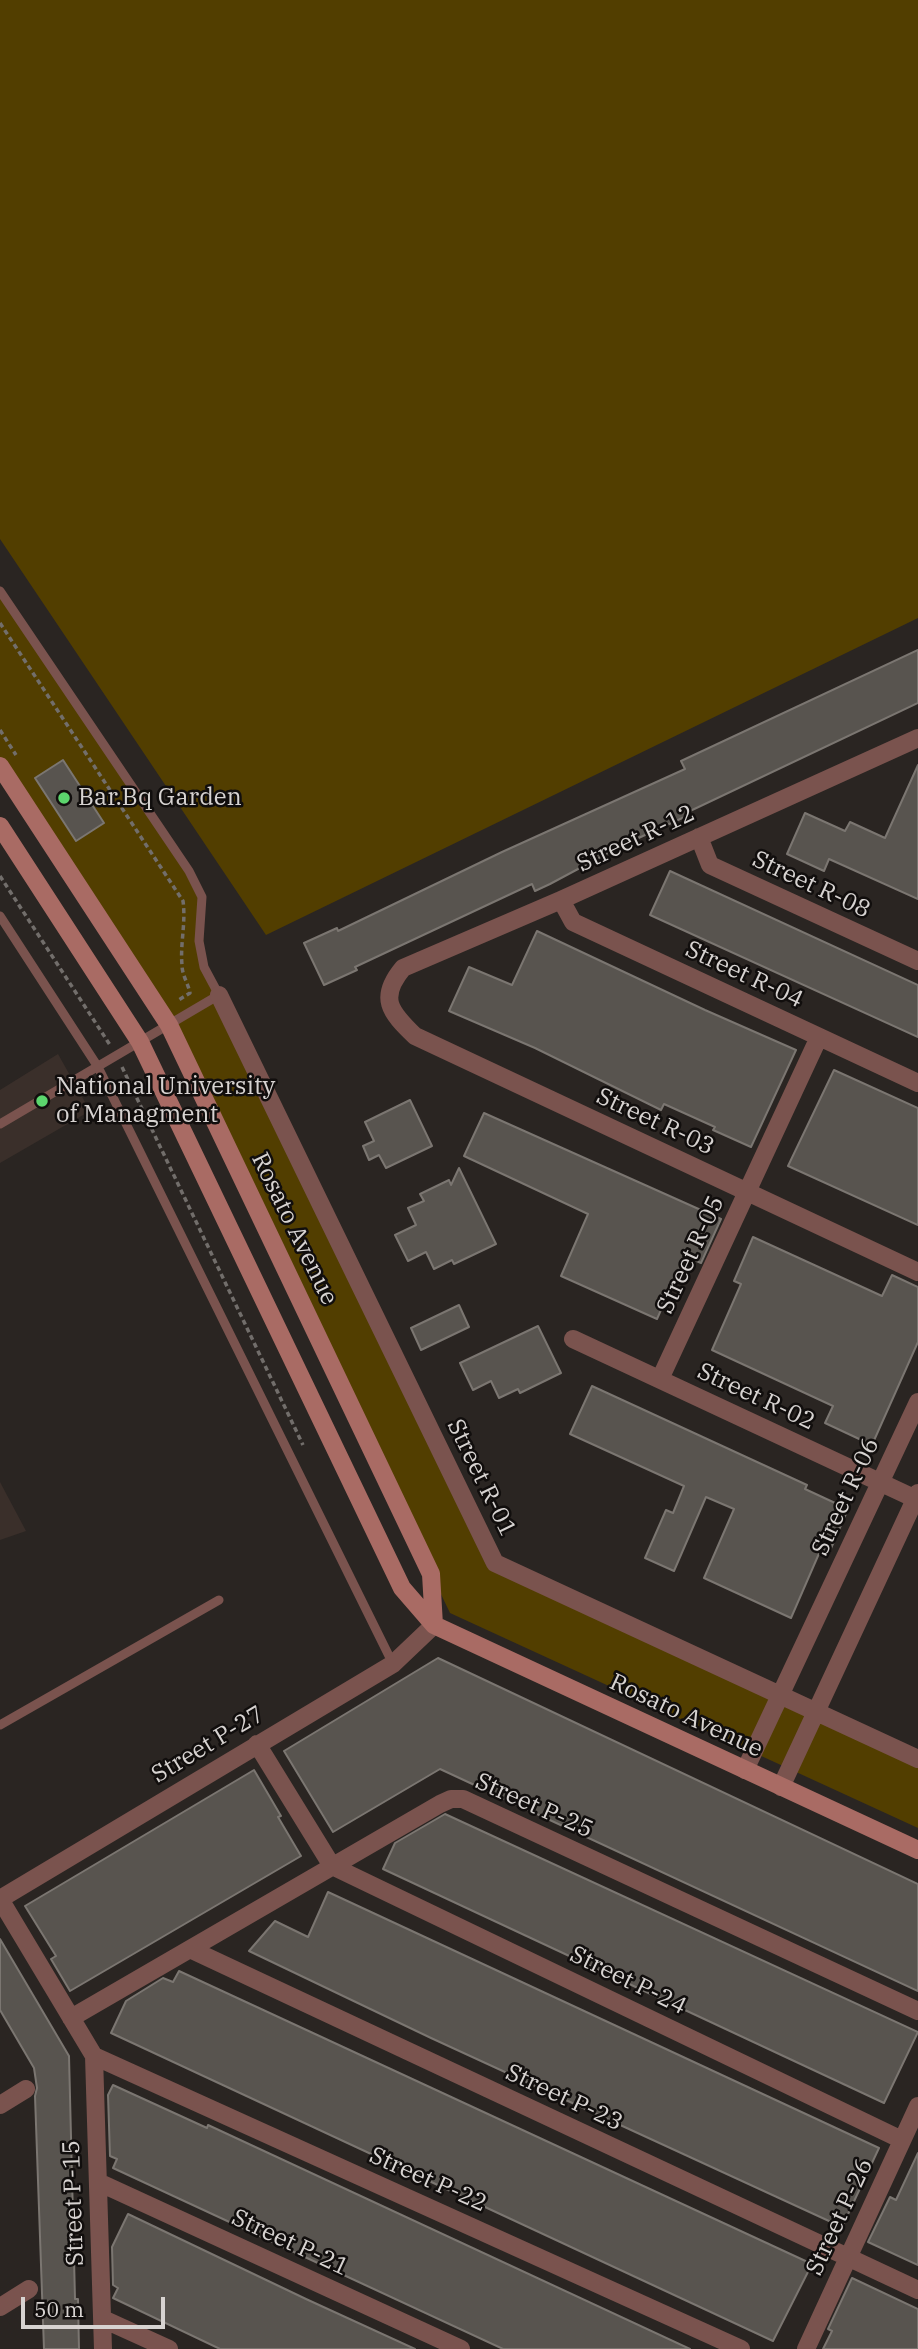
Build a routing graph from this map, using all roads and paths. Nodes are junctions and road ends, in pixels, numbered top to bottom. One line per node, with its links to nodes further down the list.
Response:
1 (0, 591): 10 (lane)
2 (0, 623): 12 (path)
3 (918, 738): 6 (street, Street R-12)
4 (0, 766): 13 (street, Rosato Avenue)
5 (0, 826): 15 (street, Rosato Avenue)
6 (699, 837): 7 (street, Street R-12); 9 (street, Street R-08)
7 (561, 900): 11 (street, Street R-12); 14 (street, Street R-04)
8 (0, 916): 16 (lane)
9 (918, 961)
10 (219, 995): 13 (lane); 29 (street, Street R-01)
11 (388, 997): 19 (street, Street R-03)
12 (177, 1001)
13 (169, 1025): 15 (lane); 27 (street, Rosato Avenue)
14 (818, 1037): 17 (street, Street R-04); 19 (street, Street R-05)
15 (140, 1042): 16 (lane); 27 (street, Rosato Avenue)
16 (98, 1066): 18 (lane); 28 (lane)
17 (918, 1083)
18 (0, 1124)
19 (747, 1192): 20 (street, Street R-03); 22 (street, Street R-05)
20 (918, 1272)
21 (573, 1339): 22 (street, Street R-02)
22 (660, 1379): 24 (street, Street R-02)
23 (918, 1402): 24 (street, Street R-06)
24 (880, 1483): 25 (street, Street R-02); 29 (street, Street R-06)
25 (917, 1497): 30 (street)
26 (219, 1600): 31 (lane)
27 (434, 1625): 28 (street, Street P-27); 34 (street, Rosato Avenue)
28 (393, 1664): 32 (street, Street P-27)
29 (780, 1696): 30 (street, Street R-01); 34 (street, Street R-06)
30 (816, 1712): 33 (street, Street R-01); 35 (street)
31 (0, 1725)
32 (257, 1744): 37 (street); 38 (street, Street P-27)
33 (918, 1759)
34 (745, 1770): 35 (street, Rosato Avenue)
35 (781, 1787): 36 (street, Rosato Avenue)
36 (918, 1850)
37 (332, 1866): 39 (street, Street P-25); 40 (street, Street P-25); 46 (street, Street P-24)
38 (0, 1899): 41 (street)
39 (190, 1949): 41 (street, Street P-25); 48 (street, Street P-23)
40 (918, 2011)
41 (71, 2018): 42 (street)
42 (94, 2056): 47 (street, Street P-15); 56 (street, Street P-22)
43 (26, 2089): 44 (street)
44 (0, 2105)
45 (918, 2106): 46 (street, Street P-26)
46 (902, 2140): 48 (street, Street P-26)
47 (98, 2182): 52 (street, Street P-15); 55 (street, Street P-21)
48 (848, 2258): 50 (street, Street P-23); 57 (street, Street P-26)
49 (29, 2289): 51 (street)
50 (918, 2290)
51 (0, 2307)
52 (103, 2319): 53 (street, Street P-15); 54 (street)
53 (103, 2349)
54 (169, 2349)
55 (461, 2349)
56 (741, 2349)
57 (806, 2349)

